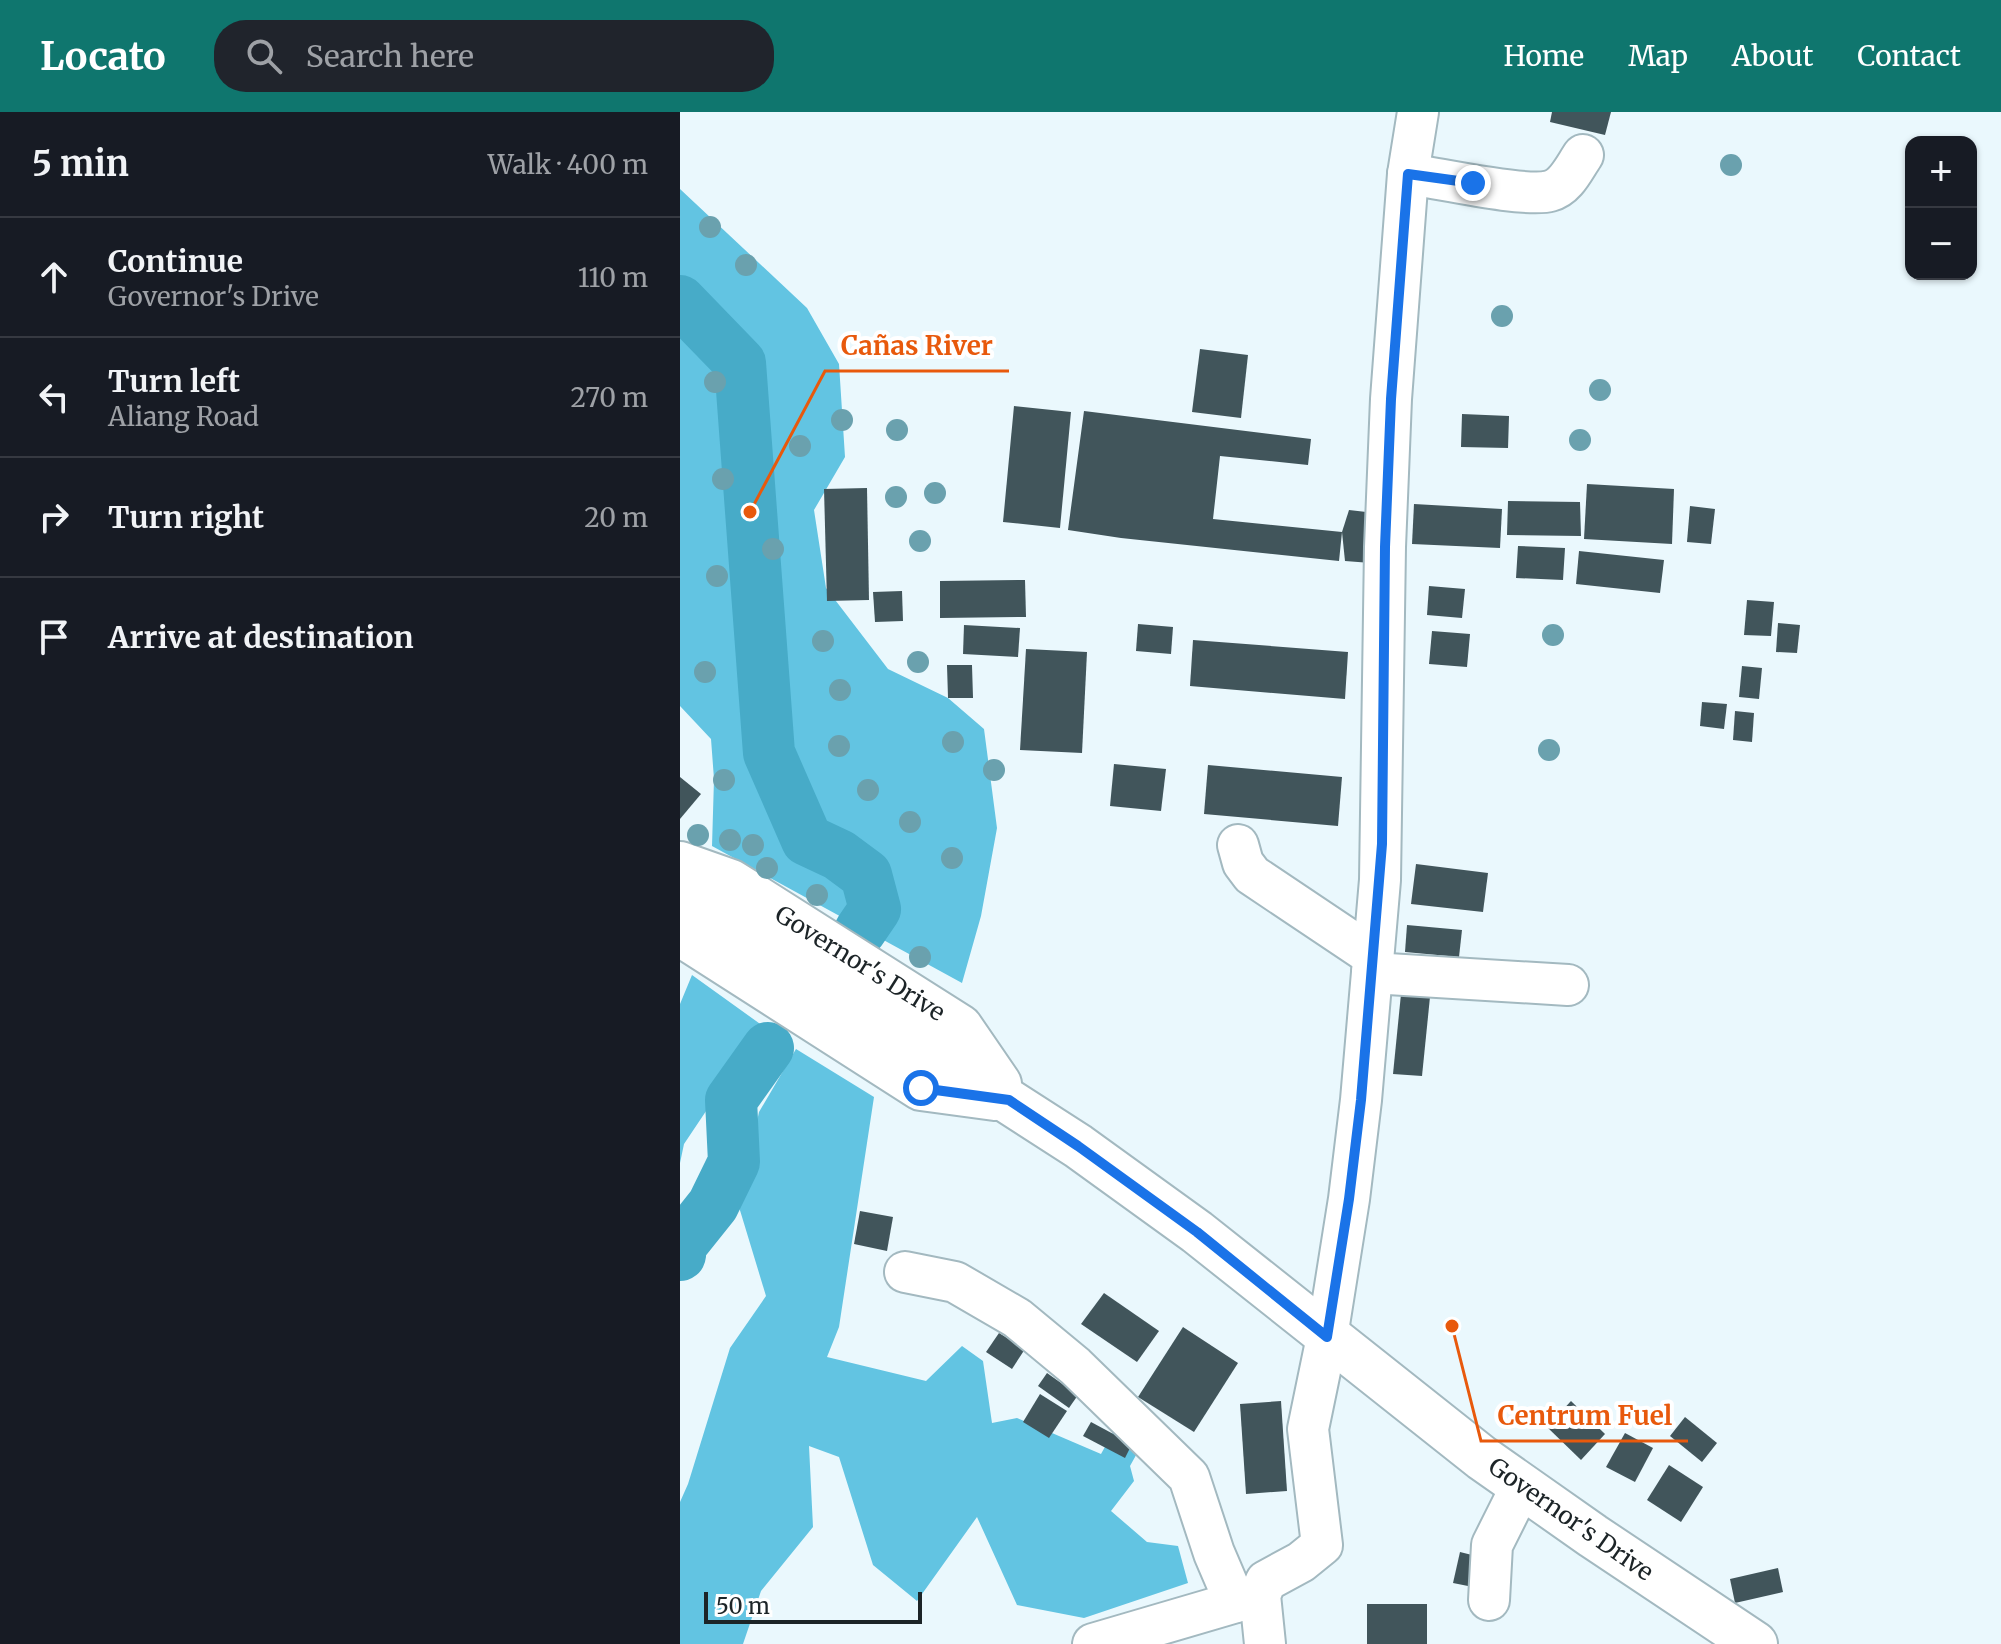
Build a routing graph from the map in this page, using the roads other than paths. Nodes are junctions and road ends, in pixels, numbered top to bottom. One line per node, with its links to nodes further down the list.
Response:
1 (1418, 112): 3 (street)
2 (1583, 155): 3 (street)
3 (1408, 174): 7 (street)
4 (1238, 845): 7 (street)
5 (680, 864): 6 (main road, Governor's Drive)
6 (699, 909): 10 (main road, Governor's Drive)
7 (1372, 964): 8 (street); 10 (street)
8 (1568, 985)
9 (905, 1272): 12 (street)
10 (1327, 1337): 11 (main road, Governor's Drive); 12 (street)
11 (1521, 1487): 13 (street); 16 (main road, Governor's Drive)
12 (1248, 1599): 14 (street); 15 (street)
13 (1489, 1600)
14 (1093, 1644)
15 (1265, 1644)
16 (1755, 1644)

